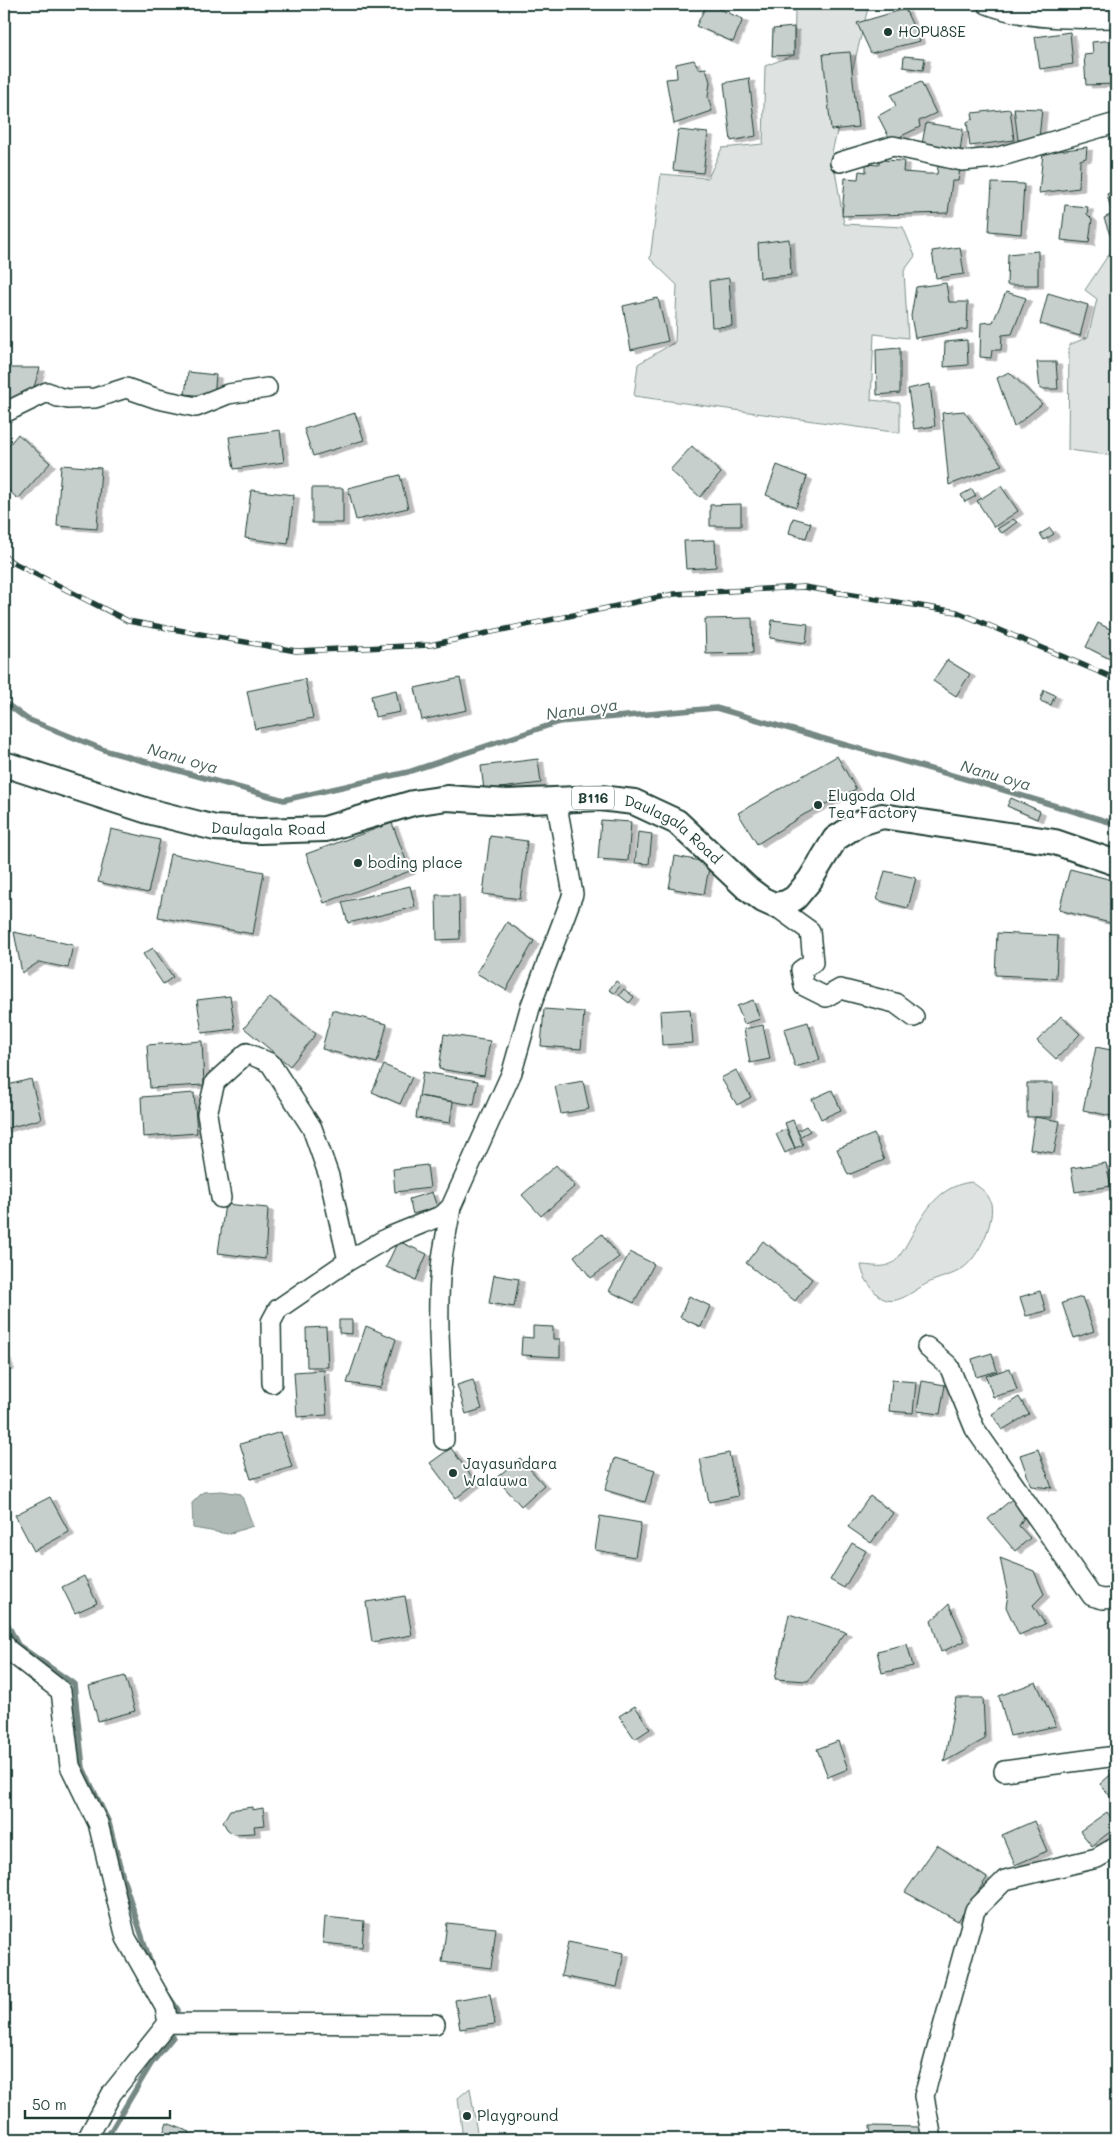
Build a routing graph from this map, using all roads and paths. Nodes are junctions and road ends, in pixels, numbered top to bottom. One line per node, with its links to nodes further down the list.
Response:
1 (987, 4): 2 (street)
2 (1116, 18)
3 (1116, 123): 4 (street)
4 (840, 162)
5 (267, 388): 6 (street)
6 (4, 413)
7 (4, 764): 8 (main road, Daulagala Road / B116)
8 (556, 800): 10 (main road, Daulagala Road / B116); 13 (street)
9 (1116, 863): 10 (main road)
10 (774, 905): 11 (street)
11 (914, 1017)
12 (221, 1198): 14 (street)
13 (451, 1207): 14 (street); 17 (street)
14 (348, 1261): 16 (street)
15 (927, 1347): 18 (street)
16 (272, 1383)
17 (444, 1440)
18 (1116, 1598)
19 (4, 1643): 23 (street)
20 (1116, 1756): 21 (street)
21 (1004, 1771)
22 (1116, 1848): 26 (street)
23 (168, 2023): 24 (street); 25 (street)
24 (435, 2024)
25 (87, 2139)
26 (932, 2139)

